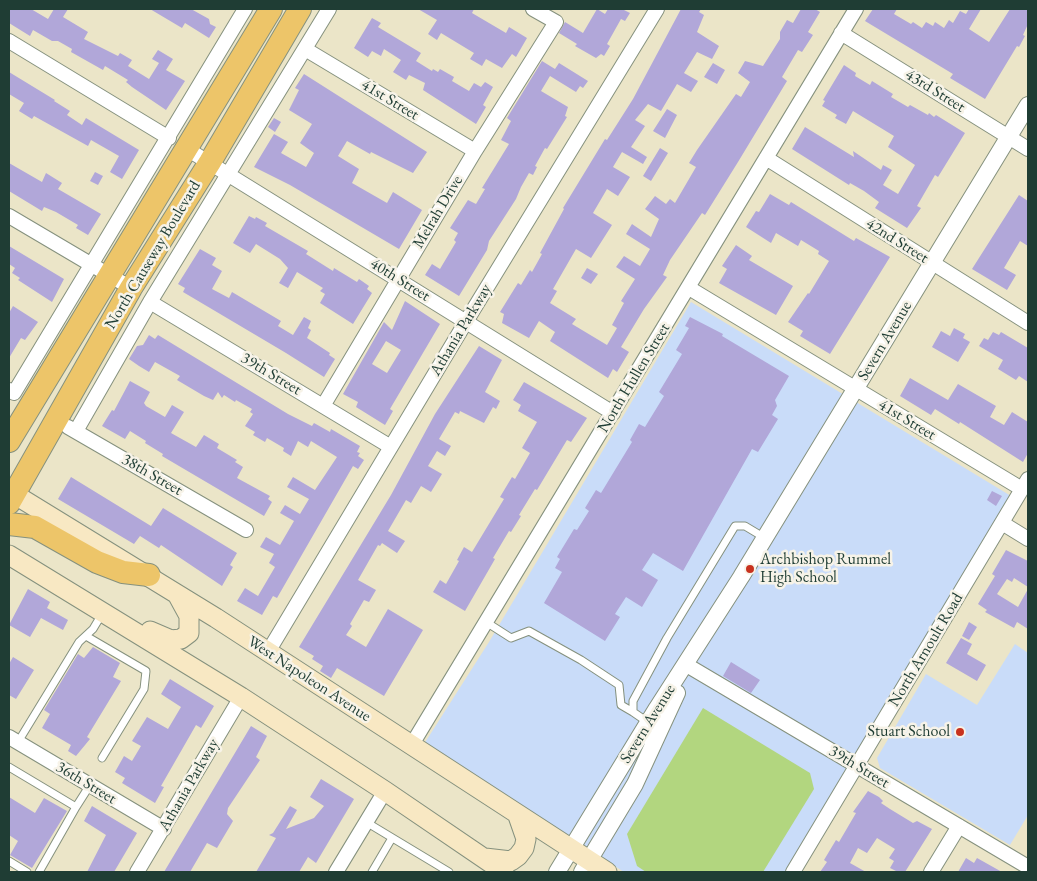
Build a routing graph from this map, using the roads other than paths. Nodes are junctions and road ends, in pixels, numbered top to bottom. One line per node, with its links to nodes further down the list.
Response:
1 (271, 9): 13 (highway, North Causeway Boulevard)
2 (300, 9): 17 (highway, North Causeway Boulevard)
3 (329, 9): 10 (street, North Causeway Boulevard)
4 (534, 9): 15 (street, Melrah Drive)
5 (657, 9): 25 (street, Athania Parkway)
6 (856, 9): 8 (street, North Hullen Street)
7 (243, 10): 13 (street, North Causeway Boulevard)
8 (841, 33): 12 (street, 43rd Street); 16 (street, North Hullen Street)
9 (9, 41): 13 (street, 40th Street)
10 (305, 49): 15 (street, 41st Street); 17 (street, North Causeway Boulevard)
11 (1028, 105): 12 (street, Severn Avenue)
12 (1009, 138): 14 (street, 43rd Street); 19 (street, Severn Avenue)
13 (178, 143): 17 (street, 40th Street); 20 (highway, North Causeway Boulevard)
14 (1028, 149)
15 (475, 150): 21 (street, Melrah Drive)
16 (766, 158): 19 (street, 42nd Street); 23 (street, North Hullen Street)
17 (219, 168): 21 (street, 40th Street); 22 (highway, North Causeway Boulevard); 24 (street, North Causeway Boulevard)
18 (9, 216): 20 (street)
19 (932, 263): 26 (street, 42nd Street); 27 (street, Severn Avenue)
20 (101, 271): 22 (street); 28 (street, North Causeway Boulevard); 32 (highway, North Causeway Boulevard)
21 (398, 278): 25 (street, 40th Street); 29 (street, Melrah Drive)
22 (131, 288): 31 (highway, North Causeway Boulevard)
23 (689, 288): 27 (street, 41st Street); 30 (street, North Hullen Street)
24 (150, 302): 29 (street, 39th Street); 31 (street, North Causeway Boulevard)
25 (466, 320): 30 (street, 40th Street); 33 (street, Athania Parkway)
26 (1028, 323)
27 (855, 389): 34 (street, 41st Street); 39 (street, Severn Avenue)
28 (10, 391)
29 (324, 406): 33 (street, 39th Street)
30 (613, 413): 46 (street, North Hullen Street)
31 (66, 426): 35 (highway, North Causeway Boulevard); 38 (street, 38th Street)
32 (9, 441)
33 (391, 447): 48 (street, Athania Parkway)
34 (1025, 484): 37 (street, North Arnoult Road)
35 (10, 496): 42 (main road, West Napoleon Avenue)
36 (9, 524): 42 (highway)
37 (1002, 524): 40 (street); 56 (street, North Arnoult Road)
38 (246, 530)
39 (764, 538): 43 (street, Severn Avenue); 51 (lane)
40 (1028, 539)
41 (9, 555): 45 (main road)
42 (149, 575): 44 (main road, West Napoleon Avenue)
43 (741, 577): 49 (street, Severn Avenue); 52 (street, Severn Avenue)
44 (177, 594): 45 (main road); 48 (main road, West Napoleon Avenue)
45 (105, 609): 47 (lane); 50 (main road)
46 (486, 622): 51 (lane); 54 (street, North Hullen Street)
47 (86, 636): 53 (lane); 55 (lane)
48 (268, 652): 54 (main road, West Napoleon Avenue)
49 (690, 668): 52 (street, Severn Avenue); 56 (street, 39th Street)
50 (241, 697): 59 (main road); 64 (street, Athania Parkway)
51 (633, 712): 52 (lane)
52 (654, 726): 66 (street, Severn Avenue); 69 (street, Severn Avenue)
53 (14, 739): 58 (street, 36th Street)
54 (411, 746): 61 (main road, West Napoleon Avenue)
55 (102, 758)
56 (858, 765): 63 (street, 39th Street); 80 (street, North Arnoult Road)
57 (9, 767): 60 (lane)
58 (90, 785): 60 (lane); 64 (street, 36th Street)
59 (385, 791): 62 (street); 67 (main road)
60 (76, 807): 72 (lane)
61 (518, 816): 66 (main road, West Napoleon Avenue); 67 (main road)
62 (366, 822): 65 (lane); 74 (street)
63 (959, 826): 70 (street, 39th Street); 81 (street)
64 (164, 829): 73 (street, Athania Parkway)
65 (392, 838): 75 (lane); 76 (lane)
66 (572, 849): 69 (main road, West Napoleon Avenue); 78 (street, Severn Avenue)
67 (479, 856): 77 (main road)
68 (9, 861): 71 (lane)
69 (586, 866): 79 (main road, West Napoleon Avenue)
70 (1028, 867)
71 (27, 872)
72 (39, 872)
73 (137, 872)
74 (336, 872)
75 (372, 872)
76 (449, 872)
77 (504, 872)
78 (557, 872)
79 (607, 872)
80 (793, 872)
81 (931, 872)

